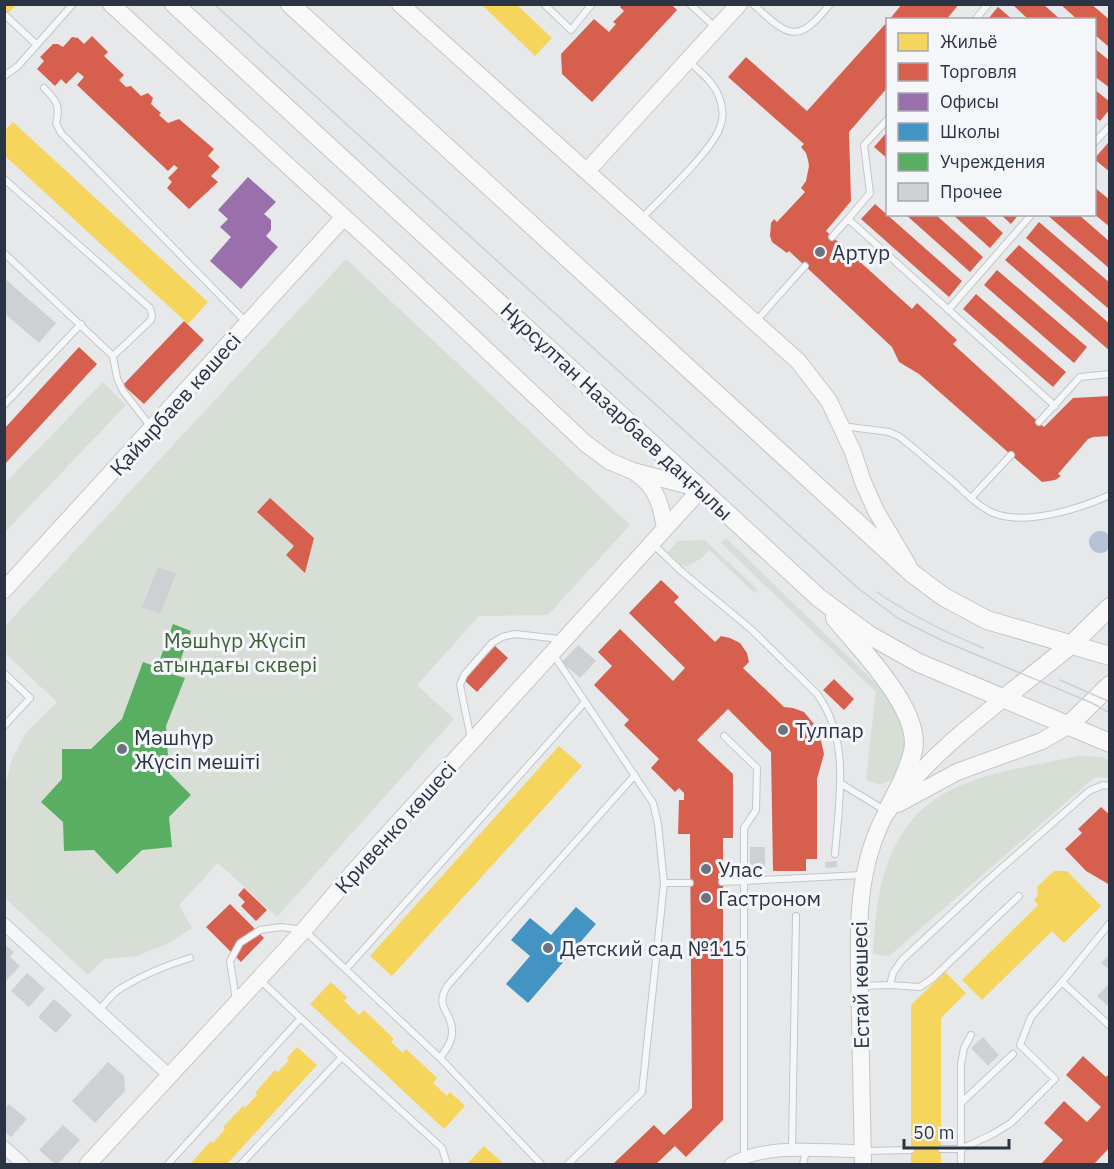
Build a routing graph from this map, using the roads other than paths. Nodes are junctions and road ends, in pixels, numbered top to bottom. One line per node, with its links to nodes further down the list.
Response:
1 (73, 4): 16 (lane)
2 (111, 4): 26 (street)
3 (174, 4): 45 (main road, Нұрсұлтан Назарбаев даңғылы)
4 (290, 4): 50 (main road)
5 (400, 4): 23 (street)
6 (544, 4): 7 (lane)
7 (592, 4)
8 (690, 4): 15 (lane)
9 (739, 4): 15 (street)
10 (753, 4): 11 (lane)
11 (830, 4)
12 (988, 4): 14 (lane)
13 (6, 16): 16 (lane)
14 (977, 18)
15 (717, 28): 17 (street)
16 (37, 45): 18 (lane)
17 (688, 60): 23 (street); 27 (lane)
18 (4, 76)
19 (44, 88): 34 (lane)
20 (886, 121): 28 (lane)
21 (1110, 126): 22 (lane)
22 (1096, 142)
23 (587, 171): 27 (street)
24 (4, 179): 36 (lane)
25 (1030, 216): 32 (lane)
26 (344, 217): 34 (street, Қайырбаев көшесі); 44 (street)
27 (641, 219): 33 (street)
28 (848, 219): 29 (lane); 32 (lane)
29 (832, 237)
30 (4, 253): 35 (lane)
31 (805, 266): 33 (lane)
32 (948, 310): 39 (lane)
33 (755, 322): 41 (street)
34 (248, 323): 42 (street, Қайырбаев көшесі)
35 (81, 324): 36 (lane); 38 (lane)
36 (113, 356): 42 (lane)
37 (1110, 374): 39 (lane)
38 (4, 405)
39 (1054, 406): 40 (lane)
40 (1040, 422)
41 (842, 426): 47 (lane); 50 (street)
42 (152, 428): 51 (street, Қайырбаев көшесі)
43 (1011, 455): 47 (lane)
44 (633, 471): 45 (street); 48 (street)
45 (701, 489): 48 (street, Кривенко көшесі); 52 (main road, Нұрсұлтан Назарбаев даңғылы)
46 (1110, 495): 47 (lane)
47 (971, 498)
48 (665, 528): 49 (street, Кривенко көшесі)
49 (652, 543): 54 (street, Кривенко көшесі); 68 (lane)
50 (913, 574): 55 (main road)
51 (4, 590)
52 (819, 598): 60 (main road, Нұрсұлтан Назарбаев даңғылы); 70 (main road)
53 (1110, 608): 55 (main road, Естай көшесі)
54 (566, 640): 56 (street, Кривенко көшесі); 66 (lane)
55 (1072, 644): 57 (main road); 60 (main road, Естай көшесі)
56 (553, 654): 61 (lane); 66 (street, Кривенко көшесі)
57 (1110, 656)
58 (4, 674): 63 (lane)
59 (1110, 684): 62 (main road)
60 (1003, 699): 62 (main road, Нұрсұлтан Назарбаев даңғылы); 70 (street, Естай көшесі)
61 (585, 702): 67 (lane); 83 (lane)
62 (1068, 725): 65 (main road, Нұрсұлтан Назарбаев даңғылы); 70 (street)
63 (4, 726)
64 (724, 736): 74 (lane)
65 (1110, 742)
66 (471, 743): 81 (street, Кривенко көшесі)
67 (634, 775): 75 (lane); 95 (lane)
68 (840, 783): 70 (lane); 71 (lane)
69 (1110, 786): 86 (lane)
70 (887, 811): 72 (street, Естай көшесі)
71 (835, 854)
72 (863, 875): 74 (lane); 87 (street, Естай көшесі)
73 (722, 882): 74 (lane)
74 (744, 882): 104 (lane)
75 (664, 883): 76 (lane); 112 (lane)
76 (690, 884)
77 (1019, 896): 86 (lane)
78 (796, 916): 101 (lane)
79 (1110, 923): 85 (lane)
80 (4, 924): 89 (street)
81 (304, 930): 83 (lane); 84 (street, Кривенко көшесі); 88 (lane)
82 (190, 958): 89 (lane)
83 (346, 969): 95 (lane)
84 (258, 978): 88 (street, Кривенко көшесі); 90 (lane)
85 (1062, 982): 91 (lane); 100 (lane)
86 (890, 984): 87 (lane)
87 (860, 986): 105 (street, Естай көшесі)
88 (236, 1002): 96 (street, Кривенко көшесі)
89 (99, 1011): 96 (street)
90 (300, 1019): 94 (lane); 108 (lane)
91 (1110, 1026)
92 (971, 1035): 97 (lane)
93 (1013, 1054): 97 (lane)
94 (342, 1057): 109 (lane); 110 (lane)
95 (440, 1058): 111 (lane)
96 (169, 1075): 107 (street, Кривенко көшесі)
97 (961, 1104): 100 (lane)
98 (4, 1147): 106 (street)
99 (941, 1149): 100 (lane)
100 (961, 1149): 115 (lane)
101 (792, 1150): 103 (street); 104 (street)
102 (911, 1150): 105 (lane)
103 (806, 1151): 105 (street); 114 (lane)
104 (744, 1157): 113 (street)
105 (863, 1158)
106 (23, 1164)
107 (88, 1164)
108 (168, 1164)
109 (241, 1164)
110 (447, 1164)
111 (540, 1164)
112 (568, 1164)
113 (731, 1164)
114 (803, 1164)
115 (961, 1164)

